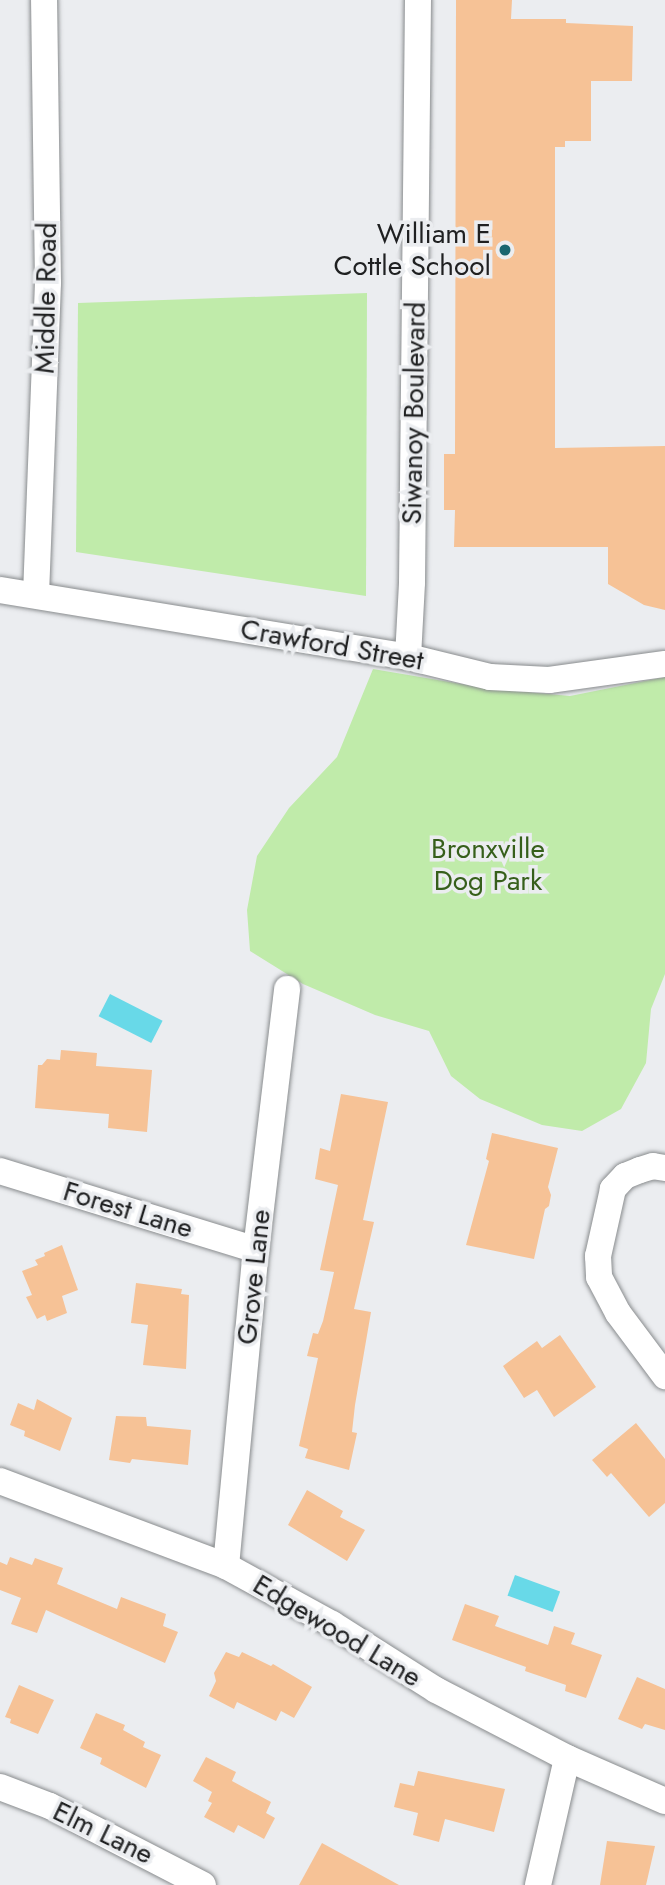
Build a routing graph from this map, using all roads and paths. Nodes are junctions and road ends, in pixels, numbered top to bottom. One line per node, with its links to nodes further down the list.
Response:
1 (44, 0): 4 (street, Middle Road)
2 (418, 0): 5 (street, Siwanoy Boulevard)
3 (0, 590): 4 (street, Crawford Street)
4 (36, 595): 5 (street, Crawford Street)
5 (408, 657): 6 (street, Crawford Street)
6 (665, 664)
7 (287, 989): 10 (street, Grove Lane)
8 (665, 1168): 11 (street)
9 (0, 1171): 10 (street, Forest Lane)
10 (256, 1250): 13 (street, Grove Lane)
11 (665, 1376)
12 (0, 1481): 13 (street, Edgewood Lane)
13 (226, 1566): 14 (street, Edgewood Lane)
14 (567, 1758): 16 (street, Edgewood Lane); 18 (street)
15 (0, 1787): 17 (street, Elm Lane)
16 (665, 1801)
17 (203, 1885)
18 (538, 1885)

